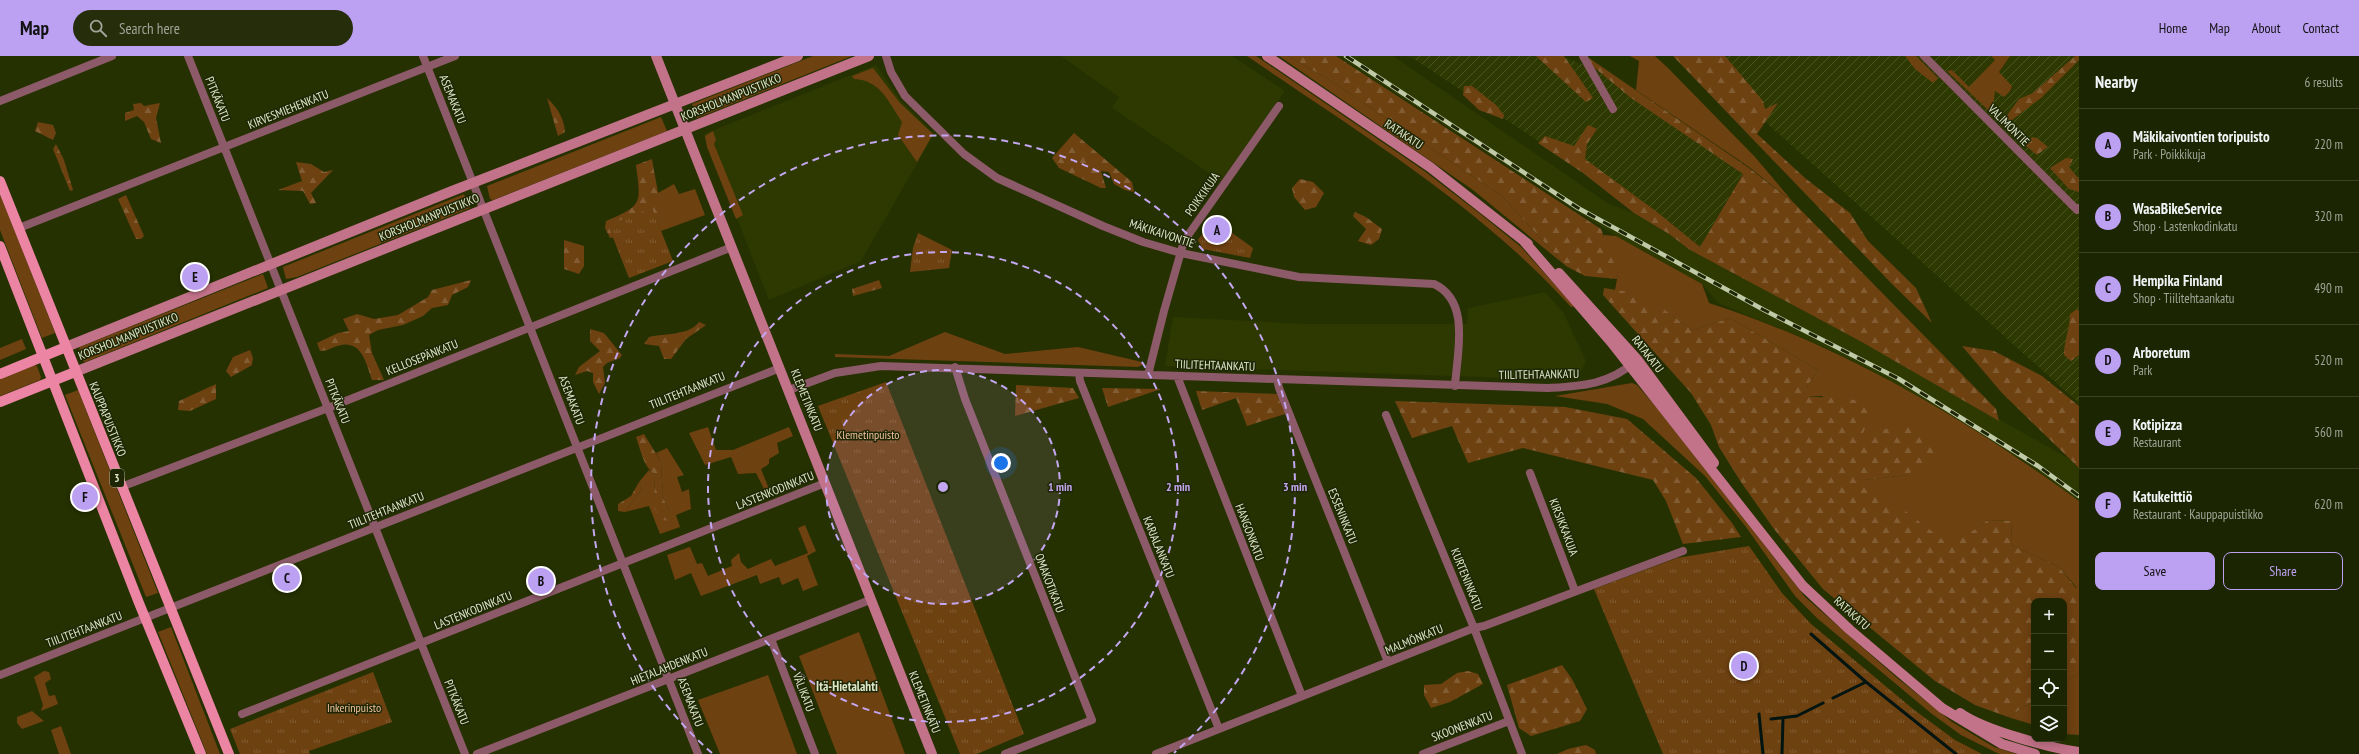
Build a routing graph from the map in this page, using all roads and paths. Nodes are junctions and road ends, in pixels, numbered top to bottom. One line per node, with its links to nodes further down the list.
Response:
1 (112, 56): 13 (street)
2 (188, 56): 18 (street, PITKÄKATU)
3 (423, 56): 12 (street, ASEMAKATU)
4 (455, 56): 12 (street, KIRVESMIEHENKATU)
5 (656, 56): 14 (main road, KLEMETINKATU)
6 (798, 56): 14 (main road, KORSHOLMANPUISTIKKO)
7 (869, 56): 17 (main road, KORSHOLMANPUISTIKKO)
8 (886, 56): 27 (street, MÄKIKAIVONTIE)
9 (1267, 56): 24 (main road, RATAKATU)
10 (1583, 56): 16 (street)
11 (1924, 56): 22 (street, VALIMONTIE)
12 (427, 67): 18 (street, KIRVESMIEHENKATU); 20 (street, ASEMAKATU)
13 (0, 101)
14 (675, 104): 17 (main road, KLEMETINKATU); 20 (main road, KORSHOLMANPUISTIKKO)
15 (1279, 106): 27 (street, POIKKIKUJA)
16 (1613, 109)
17 (685, 129): 21 (main road, KORSHOLMANPUISTIKKO); 26 (main road, KLEMETINKATU)
18 (224, 148): 23 (street, KIRVESMIEHENKATU); 28 (street, PITKÄKATU)
19 (0, 181): 23 (main road, KAUPPAPUISTIKKO / 3)
20 (474, 184): 21 (street, ASEMAKATU); 28 (main road, KORSHOLMANPUISTIKKO)
21 (484, 209): 29 (main road, KORSHOLMANPUISTIKKO); 30 (street, ASEMAKATU)
22 (2078, 209)
23 (19, 228): 31 (main road, KAUPPAPUISTIKKO / 3)
24 (1523, 240): 33 (main road, RATAKATU); 35 (main road, RATAKATU)
25 (0, 246): 32 (main road, 3)
26 (732, 246): 30 (street, KELLOSEPÄNKATU); 36 (main road, KLEMETINKATU)
27 (1180, 253): 40 (street, POIKKIKUJA); 44 (street, MÄKIKAIVONTIE)
28 (271, 265): 29 (street, PITKÄKATU); 31 (main road, KORSHOLMANPUISTIKKO)
29 (281, 290): 37 (main road, KORSHOLMANPUISTIKKO); 47 (street, PITKÄKATU)
30 (530, 326): 47 (street, KELLOSEPÄNKATU); 49 (street, ASEMAKATU)
31 (66, 347): 32 (main road, KORSHOLMANPUISTIKKO); 37 (main road, KAUPPAPUISTIKKO / 3)
32 (43, 356): 39 (main road, KORSHOLMANPUISTIKKO); 43 (main road, 3)
33 (1637, 359): 35 (street, TIILITEHTAANKATU); 53 (main road, RATAKATU)
34 (955, 367): 38 (street, TIILITEHTAANKATU); 45 (street, TIILITEHTAANKATU); 81 (street, OMAKOTIKATU)
35 (1628, 367): 44 (street, TIILITEHTAANKATU); 53 (main road, RATAKATU)
36 (780, 368): 45 (main road, KLEMETINKATU); 49 (street, TIILITEHTAANKATU)
37 (75, 372): 43 (main road, KORSHOLMANPUISTIKKO); 52 (main road, KAUPPAPUISTIKKO / 3)
38 (1079, 373): 40 (street, TIILITEHTAANKATU); 71 (street, KARJALANKATU)
39 (0, 374)
40 (1148, 375): 41 (street, TIILITEHTAANKATU)
41 (1177, 376): 42 (street, TIILITEHTAANKATU); 68 (street, HANGONKATU)
42 (1277, 378): 44 (street, TIILITEHTAANKATU); 64 (street, ESSENINKATU)
43 (52, 381): 46 (main road, KORSHOLMANPUISTIKKO); 60 (main road, 3)
44 (1454, 386)
45 (789, 390): 51 (main road, KLEMETINKATU)
46 (0, 402)
47 (328, 408): 52 (street, KELLOSEPÄNKATU); 54 (street, PITKÄKATU)
48 (1386, 415): 61 (street, KURTENINKATU)
49 (577, 447): 54 (street, TIILITEHTAANKATU); 56 (street, ASEMAKATU)
50 (1530, 473): 57 (street, KIRSIKKAKUJA)
51 (825, 482): 56 (street, LASTENKODINKATU); 58 (main road, KLEMETINKATU)
52 (121, 488): 59 (main road, KAUPPAPUISTIKKO / 3)
53 (1736, 499): 67 (main road, RATAKATU)
54 (376, 527): 59 (street, TIILITEHTAANKATU); 63 (street, PITKÄKATU)
55 (1684, 551): 57 (street, MALMÖNKATU)
56 (623, 563): 63 (street, LASTENKODINKATU); 66 (street, ASEMAKATU)
57 (1575, 590): 61 (street, MALMÖNKATU)
58 (870, 600): 62 (street, HIETALAHDENKATU); 80 (main road, KLEMETINKATU)
59 (170, 608): 60 (street, TIILITEHTAANKATU); 75 (main road, KAUPPAPUISTIKKO / 3)
60 (145, 618): 65 (street, TIILITEHTAANKATU); 74 (main road, 3)
61 (1474, 628): 64 (street, MALMÖNKATU); 70 (street, KURTENINKATU)
62 (771, 639): 66 (street, HIETALAHDENKATU); 79 (street, VÄLIKATU)
63 (421, 643): 69 (street, LASTENKODINKATU); 76 (street, PITKÄKATU)
64 (1388, 662): 68 (street, MALMÖNKATU)
65 (0, 675)
66 (669, 679): 77 (street, HIETALAHDENKATU); 78 (street, ASEMAKATU)
67 (1913, 682): 72 (main road, RATAKATU); 85 (main road, RATAKATU)
68 (1302, 696): 71 (street, MALMÖNKATU)
69 (242, 714)
70 (1509, 721): 83 (street, SKOONENKATU); 84 (street, KURTENINKATU)
71 (1219, 729): 82 (street, MALMÖNKATU)
72 (2065, 752): 73 (main road, RATAKATU)
73 (2079, 752)
74 (201, 754)
75 (229, 754)
76 (465, 754)
77 (477, 754)
78 (698, 754)
79 (815, 754)
80 (932, 754)
81 (1005, 754)
82 (1156, 754)
83 (1423, 754)
84 (1522, 754)
85 (2035, 754)

